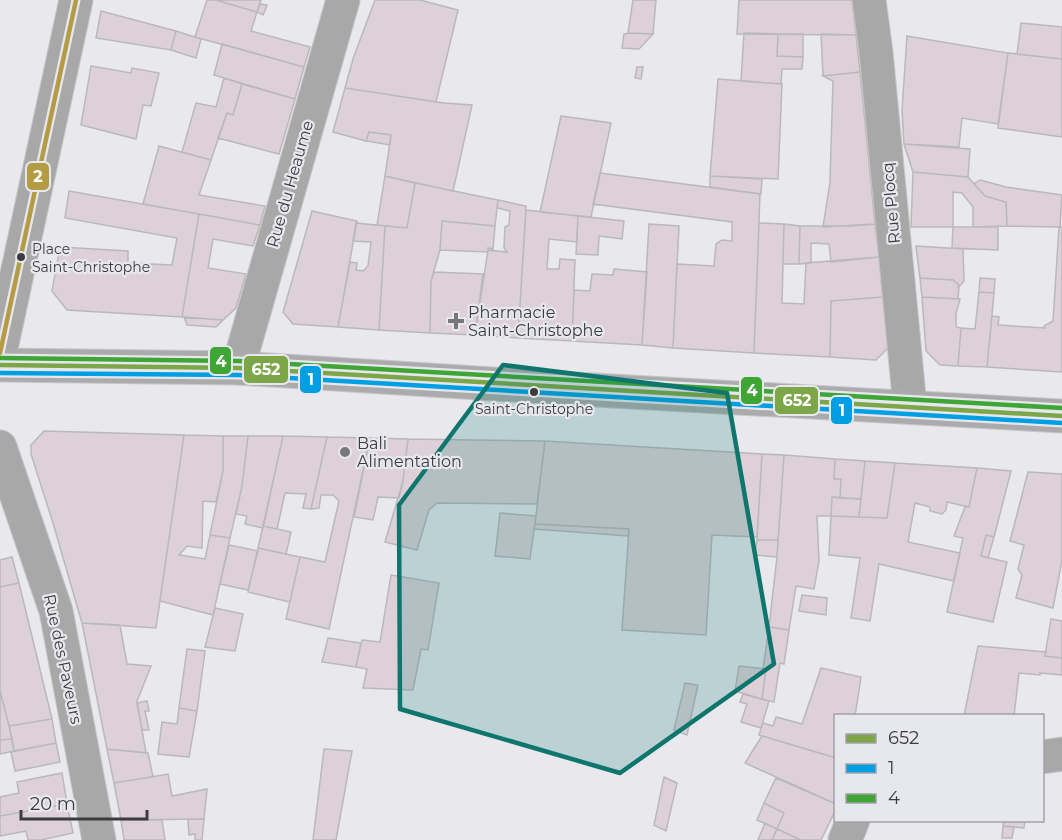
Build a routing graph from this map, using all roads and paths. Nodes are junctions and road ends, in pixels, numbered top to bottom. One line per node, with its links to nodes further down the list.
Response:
1 (76, 0): 4 (street)
2 (343, 0): 6 (street, Rue du Heaume)
3 (869, 0): 7 (street, Rue Plocq)
4 (0, 353)
5 (0, 365): 6 (main road)
6 (238, 368): 7 (main road)
7 (910, 407): 8 (main road)
8 (1062, 416)
9 (0, 447): 13 (street, Rue des Paveurs)
10 (1062, 754): 11 (street)
11 (1044, 757)
12 (853, 822): 14 (street)
13 (99, 840)
14 (845, 840)

